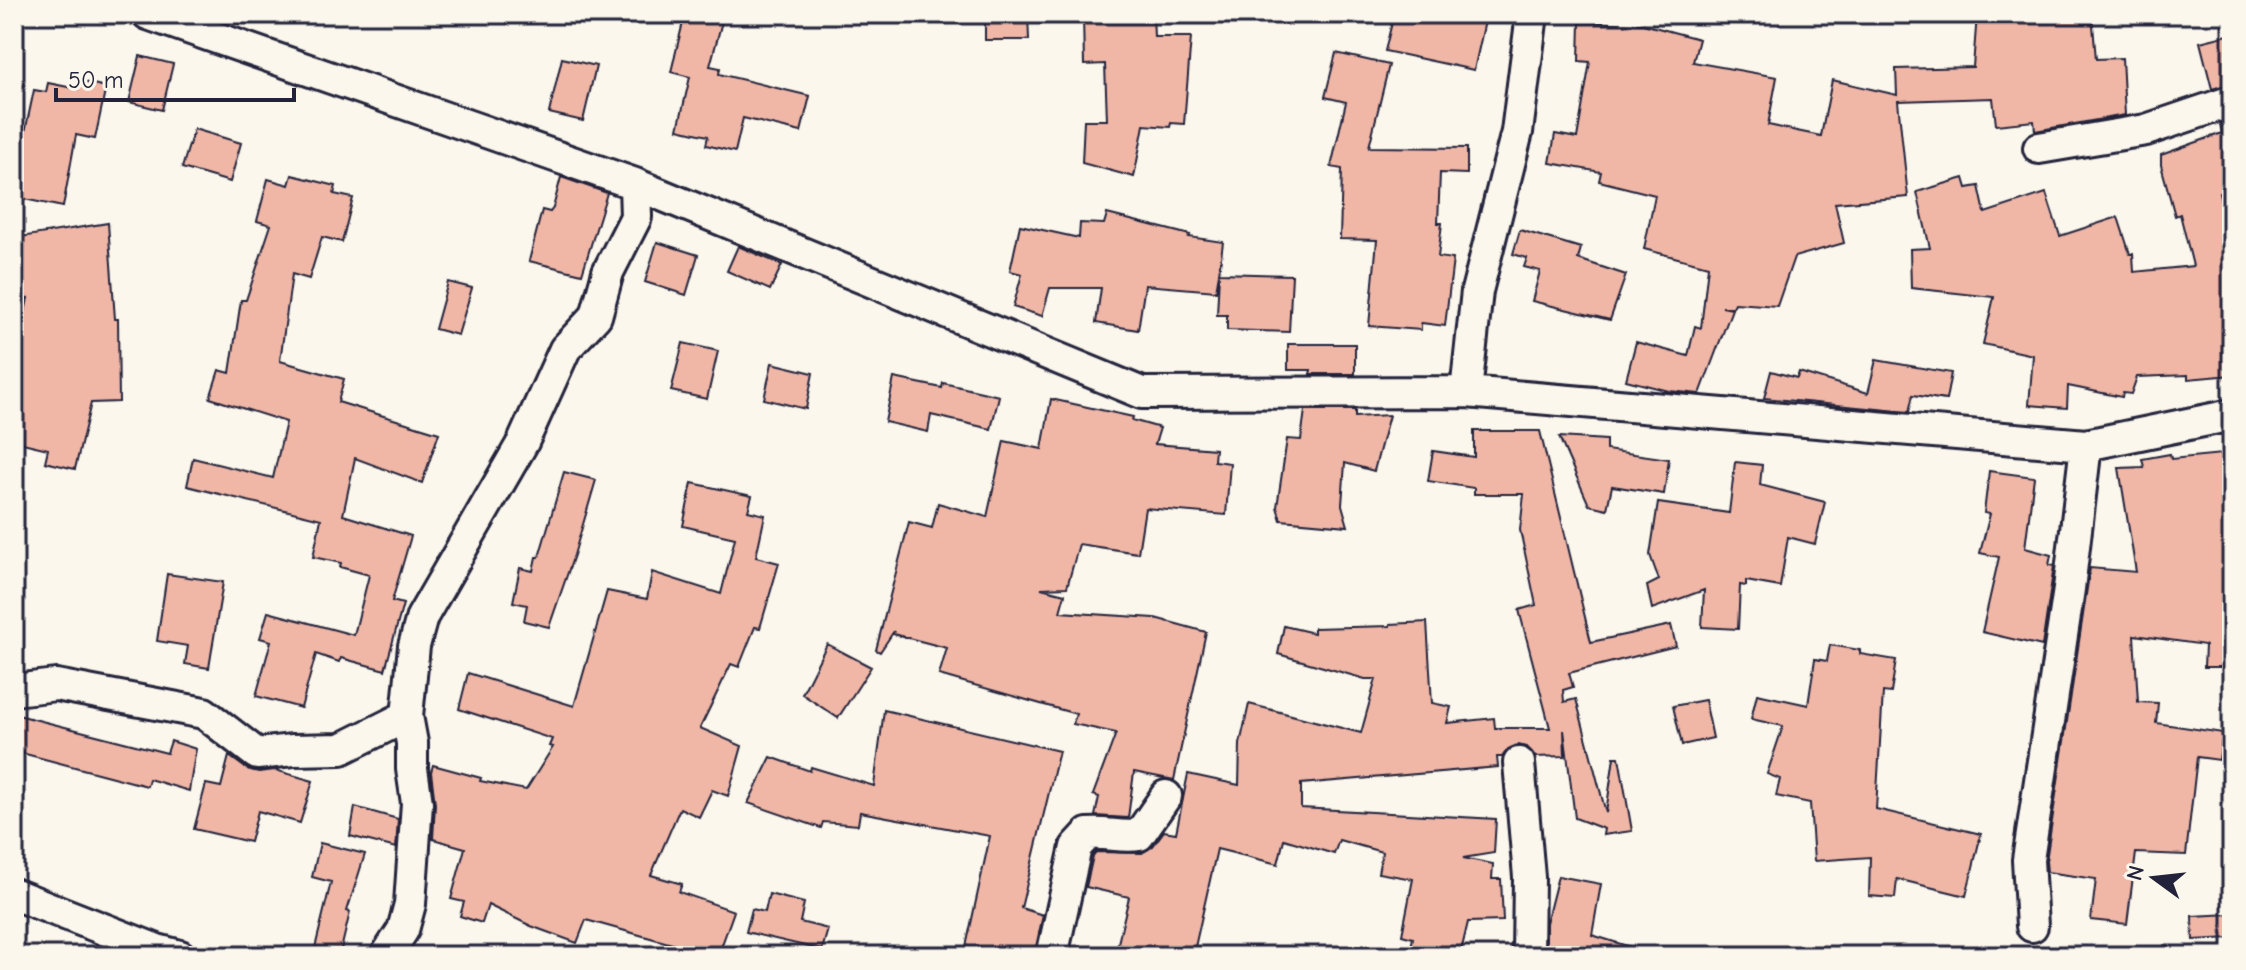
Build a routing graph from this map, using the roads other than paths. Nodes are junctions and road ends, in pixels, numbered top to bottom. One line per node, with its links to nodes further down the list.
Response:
1 (148, 14): 5 (street)
2 (1532, 14): 6 (street)
3 (2232, 101): 4 (street)
4 (2039, 148)
5 (635, 184): 6 (street); 10 (street)
6 (1466, 392): 8 (street)
7 (2232, 415): 8 (street)
8 (2086, 445): 14 (street)
9 (14, 690): 10 (street)
10 (407, 716): 16 (street)
11 (1519, 763): 18 (street)
12 (1166, 796): 17 (street)
13 (14, 894): 15 (street)
14 (2032, 926)
15 (180, 956)
16 (386, 956)
17 (1052, 956)
18 (1528, 956)

